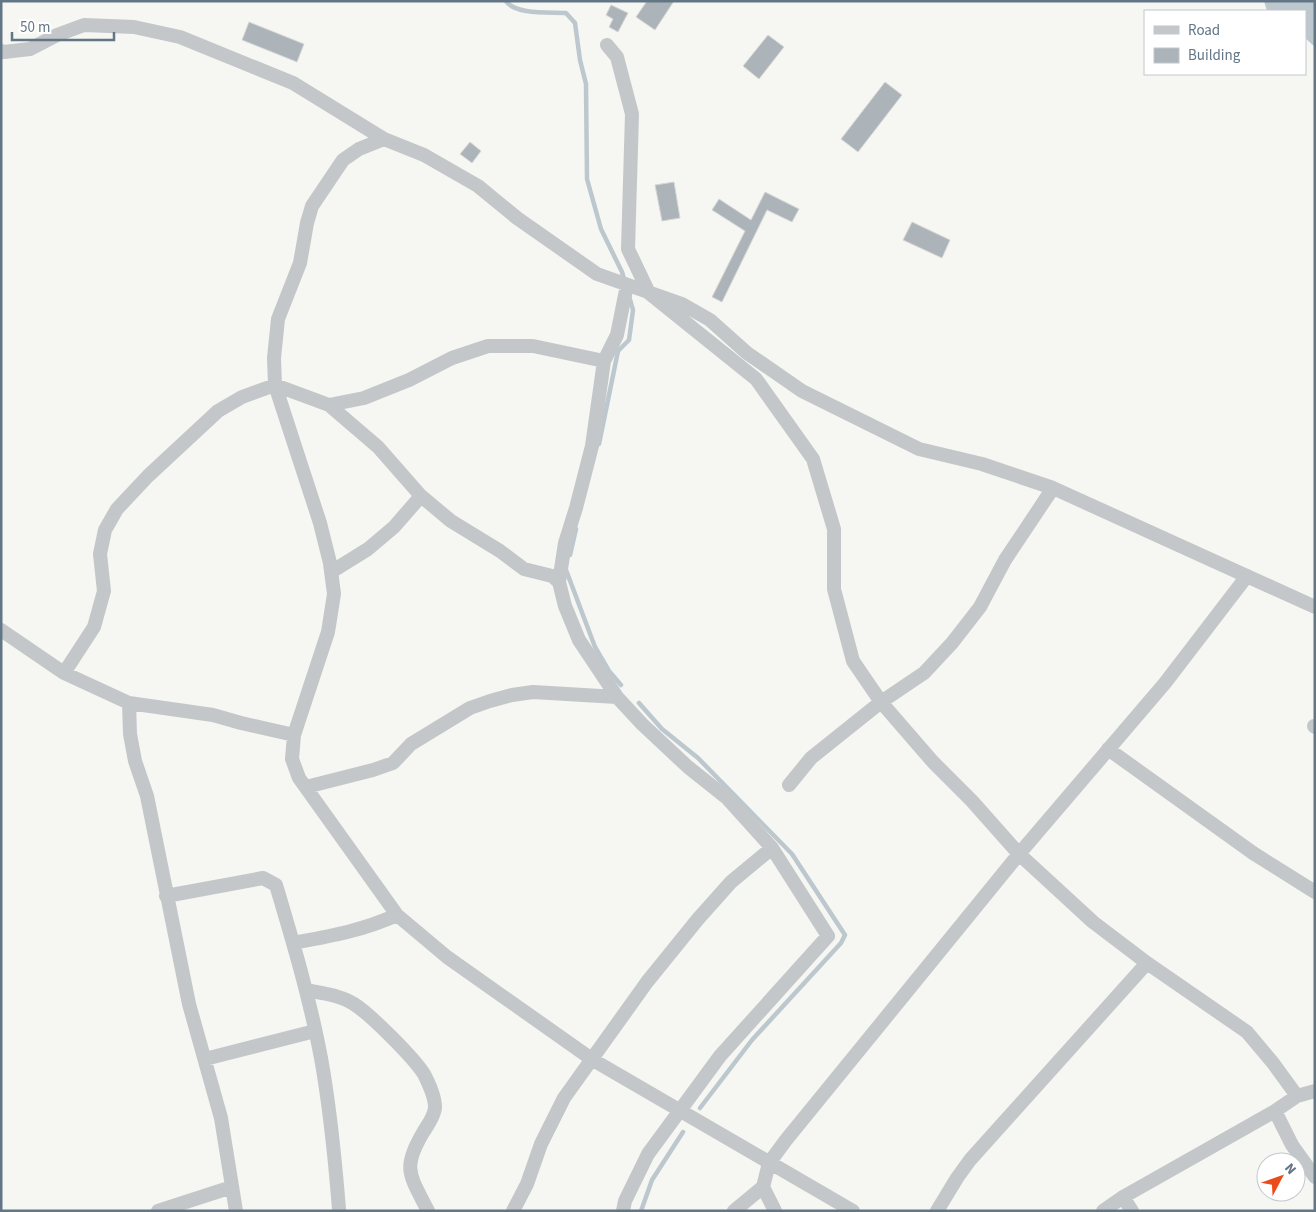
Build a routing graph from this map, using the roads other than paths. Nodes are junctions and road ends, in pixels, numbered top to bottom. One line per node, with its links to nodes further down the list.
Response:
1 (607, 45): 5 (street)
2 (1, 51): 3 (street)
3 (384, 140): 4 (street); 7 (street)
4 (627, 285): 5 (street); 6 (street)
5 (649, 293): 9 (street); 18 (street)
6 (604, 361): 8 (street); 13 (street)
7 (275, 385): 8 (street); 11 (street); 16 (street)
8 (329, 405): 10 (street)
9 (1054, 488): 12 (street); 18 (street)
10 (421, 496): 11 (street); 13 (street)
11 (331, 572): 20 (street)
12 (1248, 576): 14 (street); 21 (street)
13 (558, 582): 17 (street)
14 (1315, 607)
15 (1, 630): 16 (street)
16 (64, 673): 19 (street)
17 (616, 697): 23 (street); 24 (street)
18 (881, 702): 22 (street); 25 (street)
19 (129, 703): 20 (street); 27 (street)
20 (294, 735): 23 (street)
21 (1108, 749): 25 (street); 26 (street)
22 (789, 785)
23 (306, 787): 28 (street)
24 (772, 848): 34 (street); 37 (street)
25 (1020, 854): 30 (street); 39 (street)
26 (1315, 892)
27 (166, 896): 29 (street); 33 (street)
28 (397, 915): 29 (street); 34 (street)
29 (293, 943): 31 (street)
30 (1147, 963): 36 (street); 53 (street)
31 (306, 990): 32 (street); 47 (street)
32 (315, 1031): 33 (street); 44 (street)
33 (205, 1059): 41 (street)
34 (593, 1060): 37 (street); 48 (street)
35 (1315, 1091): 36 (street)
36 (1297, 1096): 38 (street)
37 (680, 1111): 39 (street); 49 (street)
38 (1275, 1111): 40 (street); 43 (street)
39 (769, 1163): 42 (street); 52 (street)
40 (1315, 1177)
41 (232, 1187): 45 (street); 46 (street)
42 (763, 1187): 50 (street); 51 (street)
43 (1123, 1197): 54 (street); 55 (street)
44 (339, 1209)
45 (158, 1211)
46 (236, 1211)
47 (428, 1211)
48 (513, 1211)
49 (623, 1211)
50 (734, 1211)
51 (774, 1211)
52 (853, 1211)
53 (937, 1211)
54 (1103, 1211)
55 (1132, 1211)

